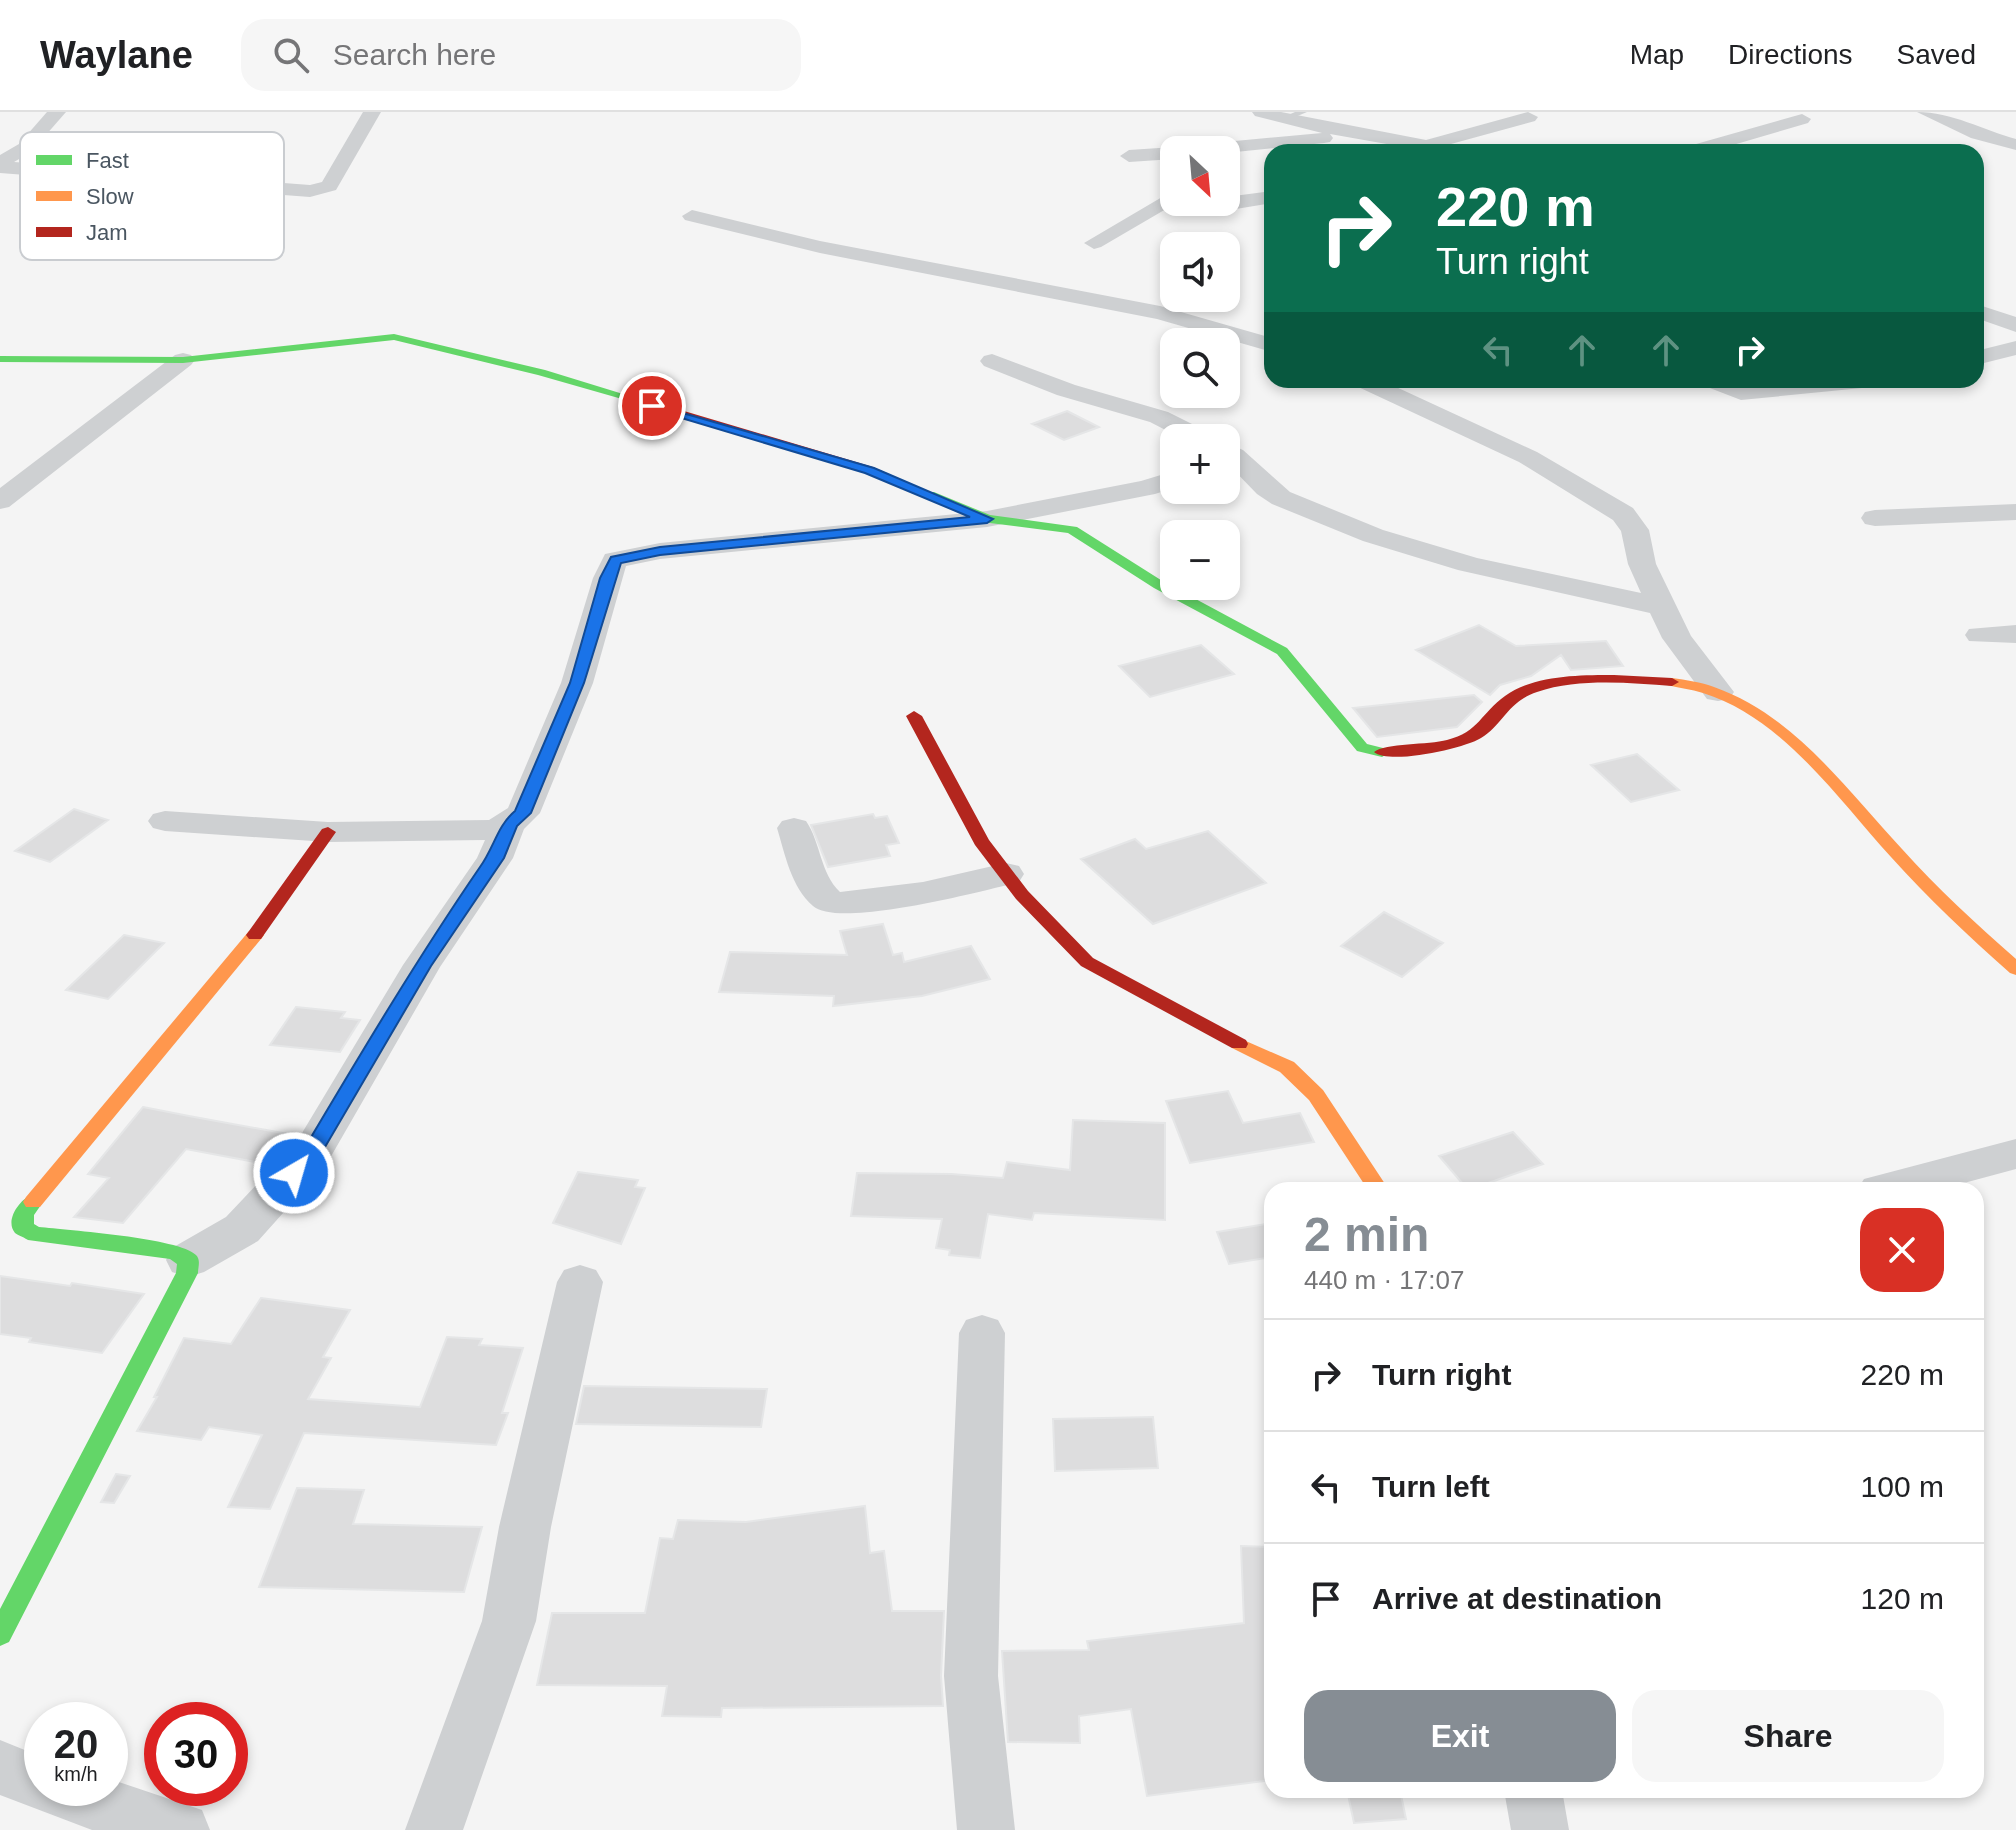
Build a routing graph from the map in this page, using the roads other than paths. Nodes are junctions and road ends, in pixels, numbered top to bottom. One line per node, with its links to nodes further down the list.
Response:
1 (57, 112): 9 (street)
2 (372, 112): 23 (street)
3 (1261, 112): 8 (street)
4 (1303, 112): 8 (lane)
5 (1774, 112): 13 (street)
6 (1926, 112): 14 (street)
7 (1529, 117): 12 (street)
8 (1283, 119): 10 (street)
9 (39, 132)
10 (1363, 133): 11 (street); 15 (street)
11 (1424, 144)
12 (1433, 144)
13 (1716, 144)
14 (2016, 145)
15 (1240, 146)
16 (20, 151): 21 (street)
17 (1160, 154): 20 (street)
18 (1984, 154): 19 (street)
19 (2016, 155)
20 (1129, 156)
21 (0, 165): 22 (street)
22 (20, 167)
23 (284, 190)
24 (1264, 198): 25 (street)
25 (1240, 202)
26 (1160, 204): 28 (street)
27 (692, 216): 31 (street)
28 (1094, 243)
29 (1984, 314): 30 (street)
30 (2016, 325)
31 (1264, 343)
32 (2016, 348): 33 (street)
33 (1984, 356)
34 (0, 359): 35 (street)
35 (183, 360): 43 (street); 46 (street)
36 (992, 361): 40 (street)
37 (1379, 388): 47 (street)
38 (1729, 388): 39 (street)
39 (1791, 388)
40 (1173, 424)
41 (1240, 465): 47 (street)
42 (1160, 484): 46 (street)
43 (0, 501)
44 (2016, 512): 45 (street)
45 (1875, 518)
46 (987, 519): 50 (street); 53 (street)
47 (1661, 606): 50 (street)
48 (2016, 634): 49 (street)
49 (1980, 635)
50 (1718, 692): 57 (street)
51 (914, 716): 56 (street)
52 (165, 821): 55 (street)
53 (509, 824): 55 (street); 61 (street)
54 (794, 828): 56 (street)
55 (328, 832): 61 (street)
56 (1006, 874): 59 (street)
57 (2016, 969)
58 (2016, 1154): 60 (street)
59 (1374, 1182)
60 (1909, 1182)
61 (188, 1260): 64 (street)
62 (580, 1282): 70 (street)
63 (982, 1333): 71 (street)
64 (0, 1634)
65 (0, 1767): 66 (street)
66 (24, 1777)
67 (1534, 1798): 72 (street)
68 (106, 1806): 69 (street)
69 (181, 1830)
70 (434, 1830)
71 (986, 1830)
72 (1540, 1830)

